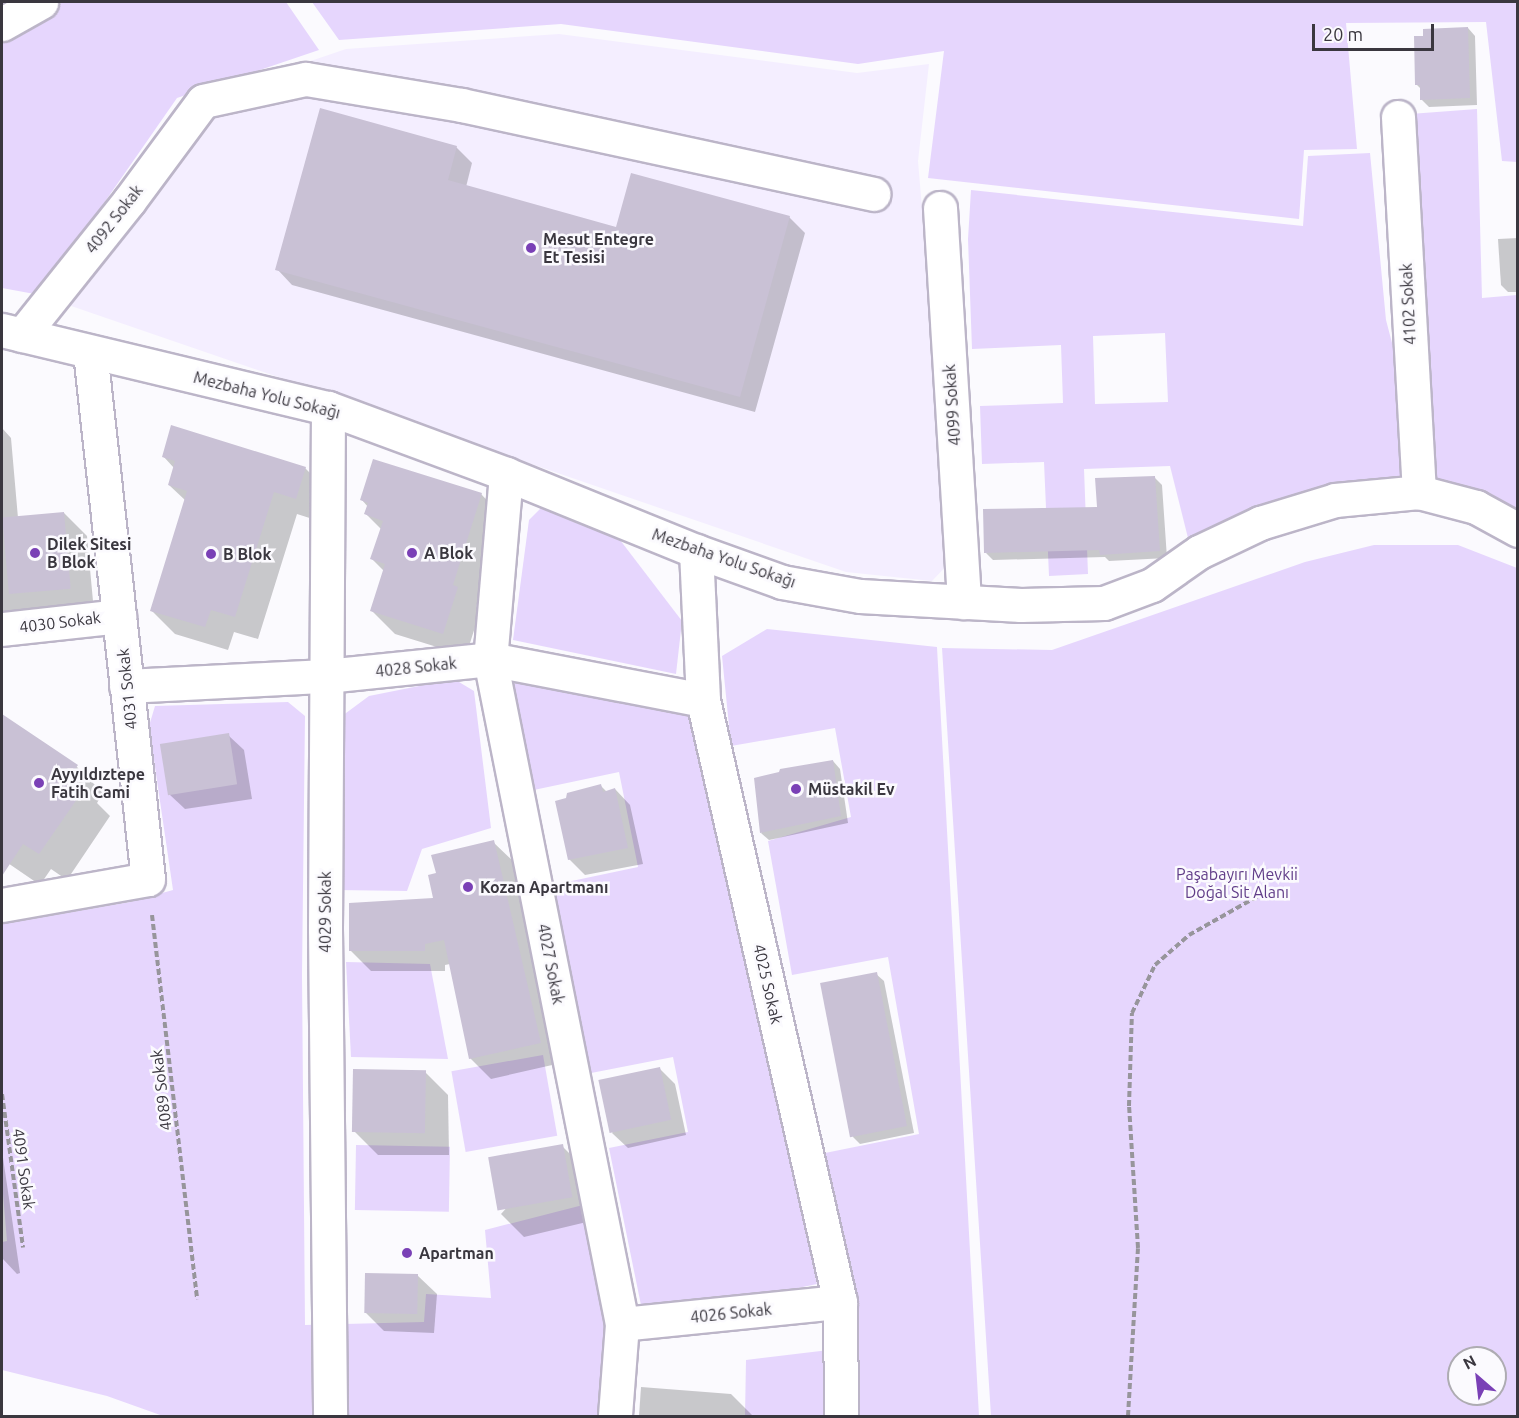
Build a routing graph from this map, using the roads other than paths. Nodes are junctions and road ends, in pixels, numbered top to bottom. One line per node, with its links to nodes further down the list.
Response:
1 (41, 2): 2 (street)
2 (2, 24)
3 (1398, 117): 10 (street, 4102 Sokak)
4 (873, 194): 6 (street, 4092 Sokak)
5 (940, 208): 13 (street, 4099 Sokak)
6 (12, 333): 7 (street, Mezbaha Yolu Sokağı)
7 (90, 352): 8 (street, Mezbaha Yolu Sokağı); 14 (street, 4031 Sokak)
8 (328, 408): 9 (street, Mezbaha Yolu Sokağı); 17 (street, 4029 Sokak)
9 (506, 474): 12 (street, Mezbaha Yolu Sokağı); 16 (street, 4027 Sokak)
10 (1419, 492): 11 (street, Mezbaha Yolu Sokağı); 13 (street, Mezbaha Yolu Sokağı)
11 (1518, 530)
12 (696, 551): 13 (street, Mezbaha Yolu Sokağı); 19 (street, 4025 Sokak)
13 (964, 602)
14 (119, 616): 15 (street, 4030 Sokak); 18 (street, 4031 Sokak)
15 (2, 629)
16 (490, 659): 17 (street, 4028 Sokak); 19 (street, 4028 Sokak); 22 (street, 4027 Sokak)
17 (326, 676): 18 (street, 4028 Sokak); 23 (street, 4029 Sokak)
18 (126, 686): 20 (street, 4031 Sokak)
19 (703, 700): 21 (street, 4025 Sokak)
20 (2, 905)
21 (840, 1302): 22 (street, 4026 Sokak); 25 (street, 4025 Sokak)
22 (622, 1324): 24 (street, 4027 Sokak)
23 (330, 1416)
24 (615, 1416)
25 (841, 1416)

